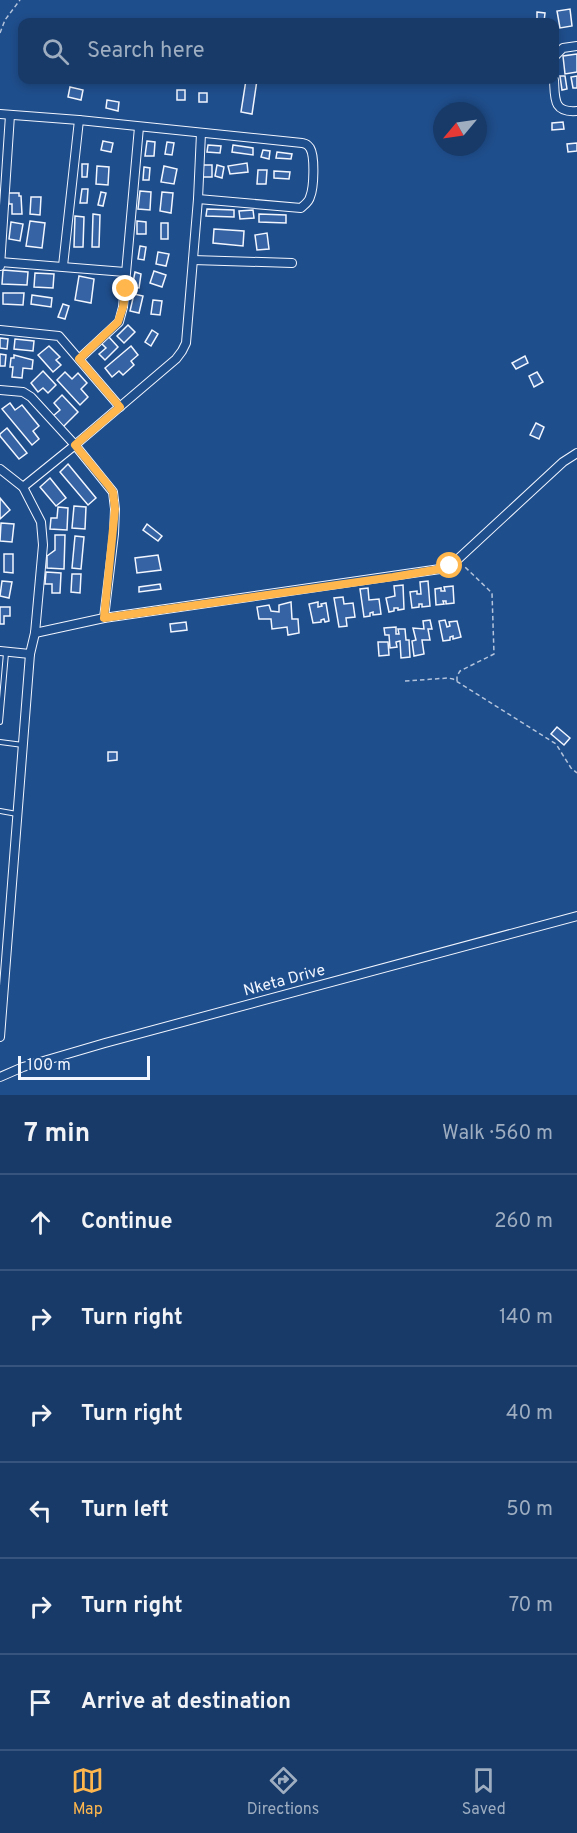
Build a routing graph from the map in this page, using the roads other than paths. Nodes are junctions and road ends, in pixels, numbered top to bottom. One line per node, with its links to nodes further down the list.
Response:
1 (577, 46): 2 (street)
2 (559, 52)
3 (554, 84): 4 (street)
4 (577, 111)
5 (0, 114): 6 (street)
6 (10, 115): 7 (street); 12 (street)
7 (79, 120): 8 (street); 15 (street)
8 (139, 127): 9 (street); 16 (street)
9 (201, 133): 10 (street); 10 (street)
10 (198, 199): 11 (street)
11 (193, 260): 13 (street); 20 (street)
12 (0, 262): 14 (street); 15 (street)
13 (292, 263)
14 (0, 266)
15 (63, 266): 16 (street)
16 (125, 272): 18 (street)
17 (0, 330): 18 (street)
18 (79, 359): 20 (street)
19 (0, 390): 21 (street)
20 (120, 407): 21 (street)
21 (75, 445): 24 (street); 25 (street)
22 (577, 453): 25 (street)
23 (0, 469): 24 (street)
24 (23, 487): 26 (street)
25 (104, 618): 26 (street)
26 (35, 633): 28 (street)
27 (3, 652): 28 (street); 29 (lane)
28 (30, 654): 31 (street)
29 (0, 722)
30 (0, 742): 31 (lane)
31 (23, 745): 33 (street)
32 (0, 811): 33 (lane)
33 (18, 814): 36 (street)
34 (577, 916): 38 (street, Nketa Drive)
35 (0, 917): 36 (street)
36 (10, 917): 37 (street)
37 (0, 1038)
38 (0, 1077)

